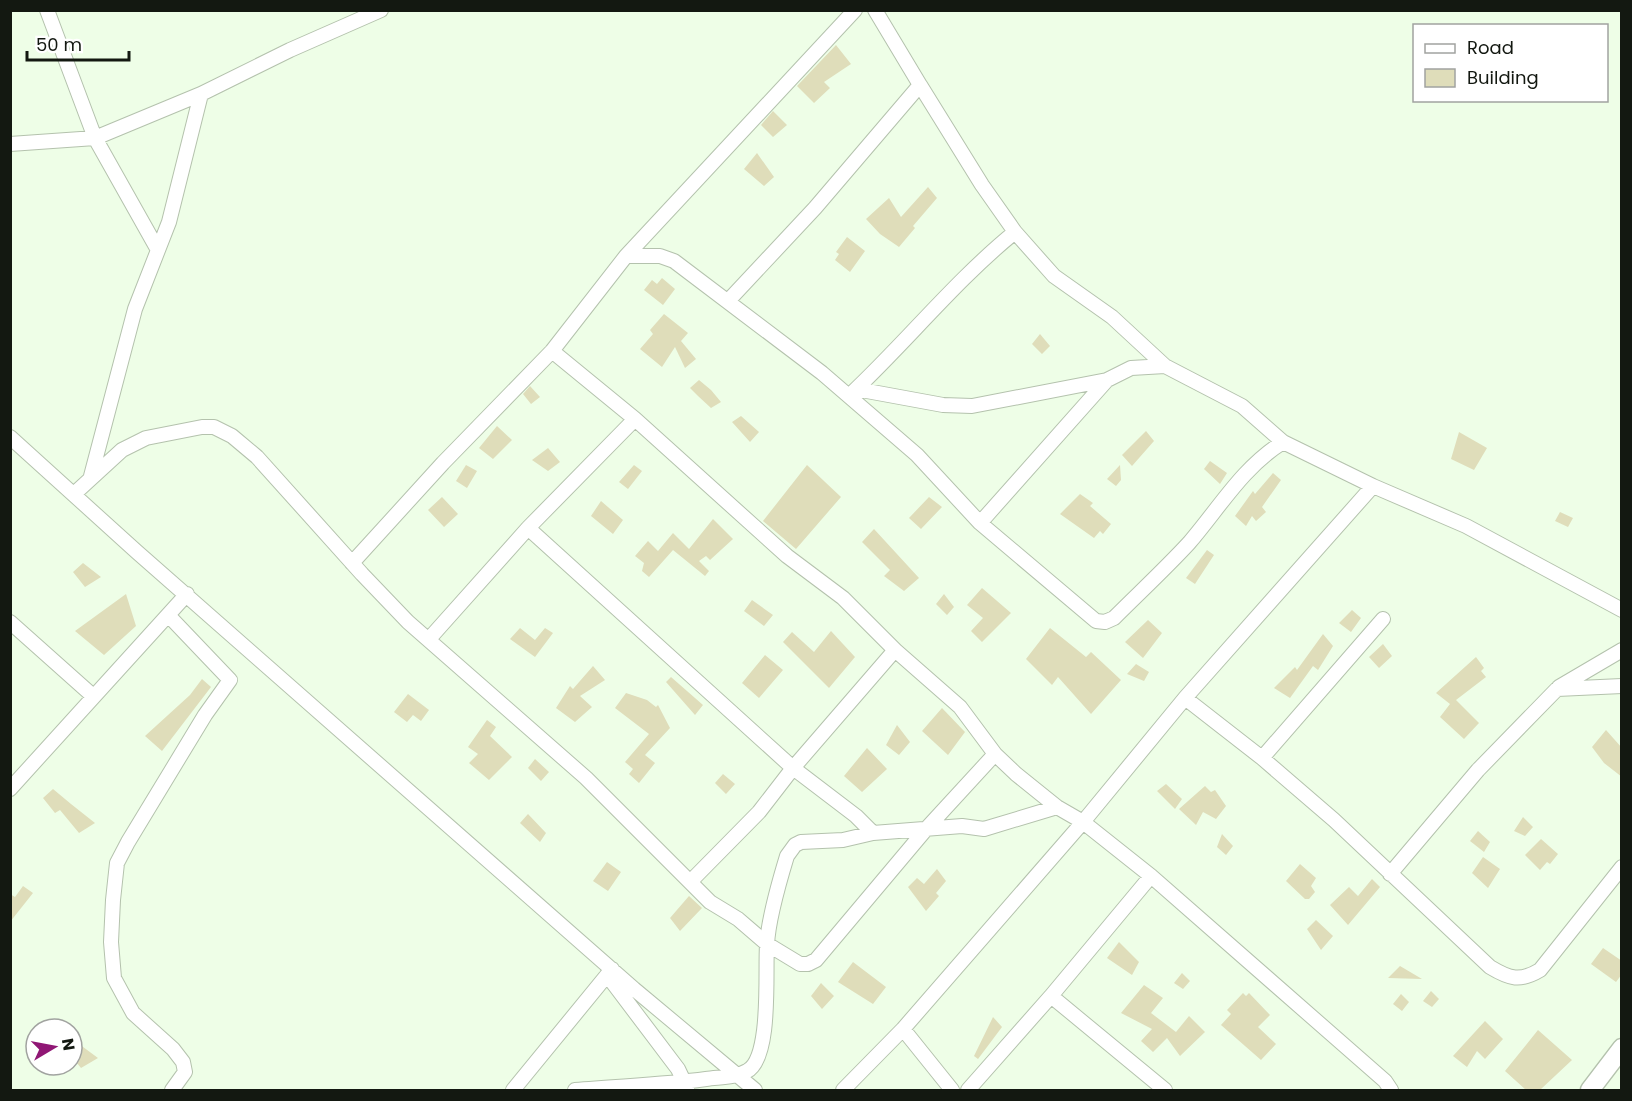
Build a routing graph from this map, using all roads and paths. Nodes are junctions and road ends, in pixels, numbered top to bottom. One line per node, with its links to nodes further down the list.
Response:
1 (46, 10): 7 (street)
2 (381, 10): 6 (street)
3 (855, 10): 11 (street)
4 (875, 10): 5 (street)
5 (920, 85): 9 (street); 12 (street)
6 (201, 94): 7 (street); 10 (street)
7 (95, 138): 8 (street); 10 (street)
8 (10, 144)
9 (1016, 232): 14 (street); 16 (street)
10 (158, 250): 20 (street)
11 (626, 256): 12 (street); 13 (street)
12 (728, 301): 16 (street)
13 (552, 351): 17 (street); 25 (street)
14 (1166, 366): 15 (street); 19 (street)
15 (1107, 380): 16 (street); 23 (street)
16 (852, 393): 23 (street)
17 (635, 418): 24 (street); 32 (street)
18 (10, 437): 22 (street)
19 (1283, 442): 21 (street); 23 (street)
20 (91, 476): 22 (street); 25 (street)
21 (1373, 486): 27 (street); 37 (street)
22 (74, 494): 26 (street)
23 (980, 523)
24 (528, 528): 31 (street); 40 (street)
25 (352, 564): 31 (street)
26 (187, 594): 28 (street); 52 (street)
27 (1622, 610)
28 (168, 615): 36 (street); 58 (street)
29 (1383, 619): 39 (street)
30 (10, 622): 36 (street)
31 (429, 639): 50 (street)
32 (895, 650): 38 (street); 40 (street)
33 (1622, 650): 35 (street)
34 (1622, 686): 35 (street)
35 (1557, 688): 48 (street)
36 (93, 696): 41 (street)
37 (1185, 699): 39 (street); 44 (street)
38 (995, 754): 43 (street); 45 (street)
39 (1262, 758): 48 (street)
40 (793, 768): 46 (street); 50 (street)
41 (17, 774): 42 (street)
42 (10, 789)
43 (1057, 807): 44 (street); 45 (street)
44 (1083, 822): 49 (street); 54 (street)
45 (927, 828): 46 (street); 51 (street)
46 (873, 833): 51 (street)
47 (1622, 867): 48 (street)
48 (1390, 874)
49 (1151, 876): 53 (street); 66 (street)
50 (692, 881): 51 (street)
51 (767, 944): 56 (street)
52 (609, 972): 56 (street); 57 (street); 59 (street)
53 (1051, 996): 64 (street); 65 (street)
54 (903, 1029): 62 (street); 63 (street)
55 (1622, 1048): 67 (street)
56 (737, 1075): 57 (street); 61 (street)
57 (687, 1086): 60 (street)
58 (172, 1090)
59 (513, 1090)
60 (575, 1090)
61 (755, 1090)
62 (843, 1090)
63 (952, 1090)
64 (968, 1090)
65 (1165, 1090)
66 (1391, 1090)
67 (1590, 1090)

